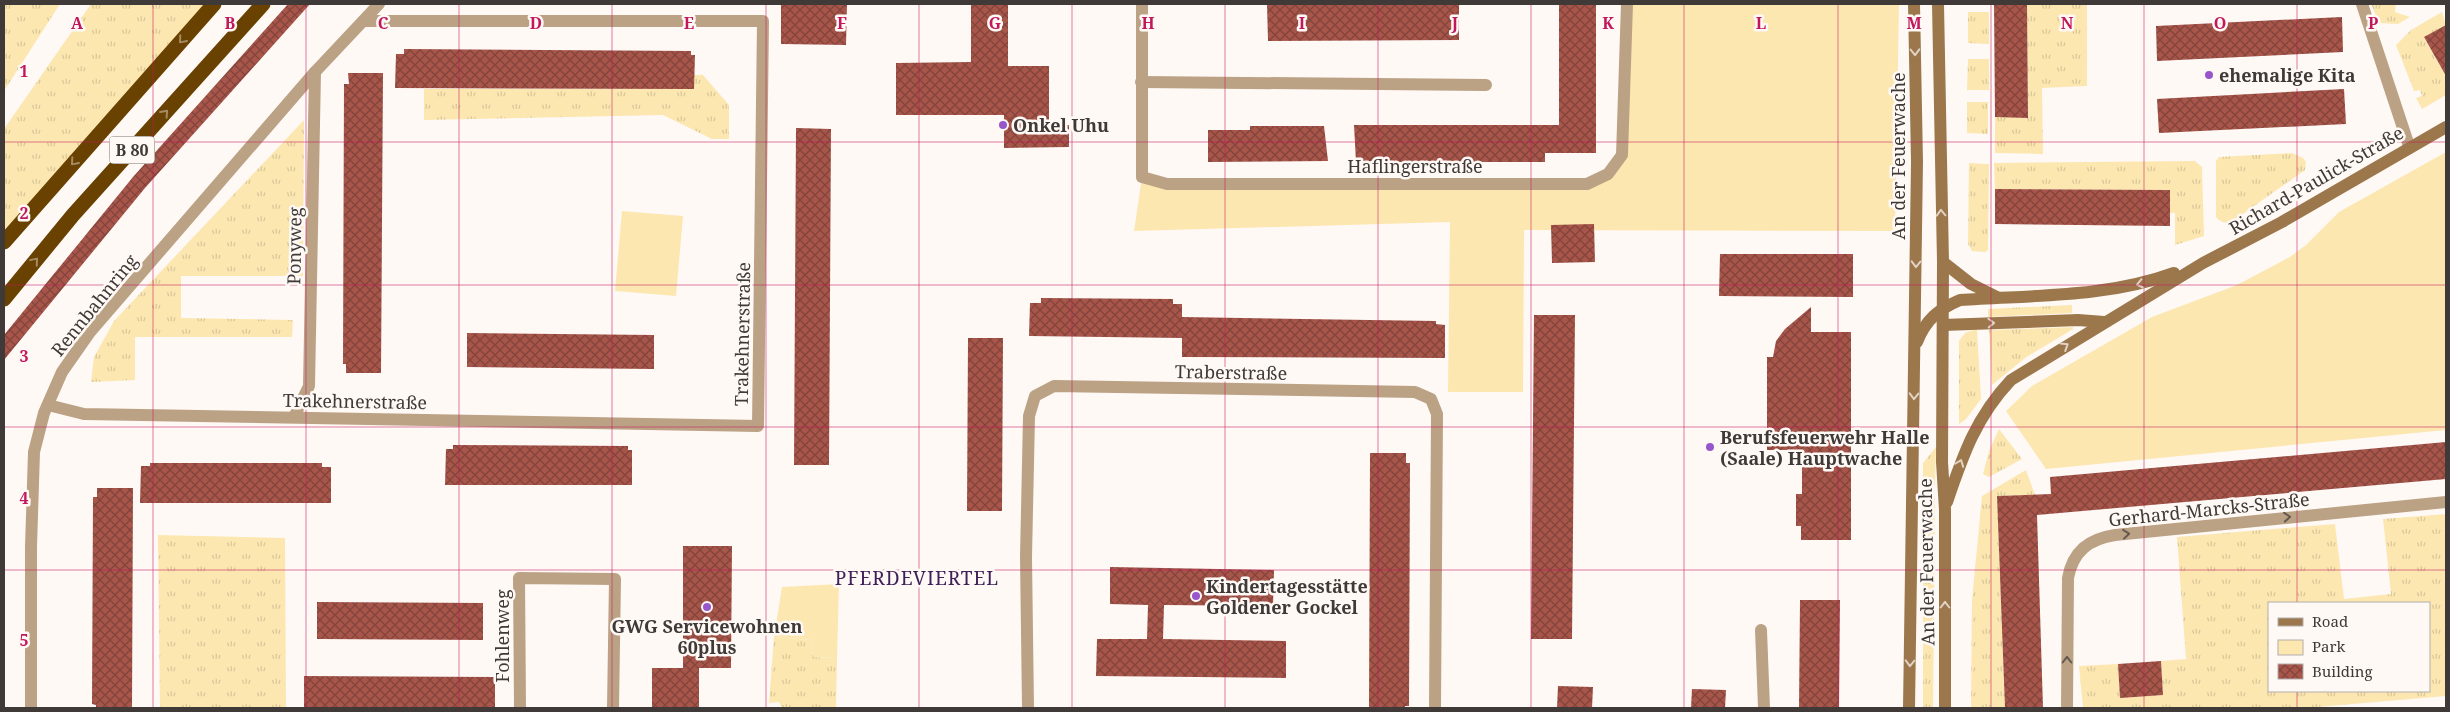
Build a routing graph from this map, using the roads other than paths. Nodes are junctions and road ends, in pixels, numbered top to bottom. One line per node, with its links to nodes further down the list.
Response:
1 (214, 4): 15 (highway, B 80, one-way to 15)
2 (263, 4): 19 (highway, B 80, one-way to 2)
3 (378, 4): 9 (street, Rennbahnring)
4 (1142, 4): 11 (street, Haflingerstraße)
5 (1627, 4): 11 (street, Haflingerstraße)
6 (1914, 4): 21 (street, An der Feuerwache, one-way to 21)
7 (1938, 4): 16 (street, An der Feuerwache, one-way to 7)
8 (2362, 4): 14 (street)
9 (364, 20): 10 (street, Rennbahnring); 27 (street, Trakehnerstraße)
10 (315, 72): 26 (street, Rennbahnring); 27 (street, Ponyweg)
11 (1141, 82): 12 (street)
12 (1486, 85)
13 (2446, 127): 14 (street, Richard-Paulick-Straße)
14 (2409, 146): 17 (street, Richard-Paulick-Straße)
15 (4, 242)
16 (1942, 262): 18 (street); 20 (street, An der Feuerwache)
17 (2203, 263): 18 (street, Richard-Paulick-Straße, one-way to 18); 23 (street, Richard-Paulick-Straße)
18 (1997, 297): 20 (street, Richard-Paulick-Straße)
19 (4, 299)
20 (1942, 307): 22 (street, An der Feuerwache); 24 (street, An der Feuerwache)
21 (1915, 308): 22 (street); 25 (street, An der Feuerwache)
22 (1930, 318): 24 (street); 25 (street, An der Feuerwache)
23 (2104, 322): 24 (street, one-way to 23); 29 (street, Richard-Paulick-Straße, one-way to 23)
24 (1943, 325): 29 (street, An der Feuerwache)
25 (1915, 347): 37 (street, An der Feuerwache, one-way to 37)
26 (48, 405): 27 (street, Trakehnerstraße); 31 (street, Rennbahnring)
27 (294, 417)
28 (2446, 502): 39 (street, Gerhard-Marcks-Straße, one-way to 28)
29 (1945, 510): 38 (street, An der Feuerwache, one-way to 29)
30 (1761, 630): 36 (street)
31 (32, 708)
32 (520, 708): 33 (street, Fohlenweg)
33 (614, 708)
34 (1028, 708): 35 (street, Traberstraße)
35 (1435, 708)
36 (1764, 708)
37 (1909, 708)
38 (1945, 708)
39 (2067, 708)

